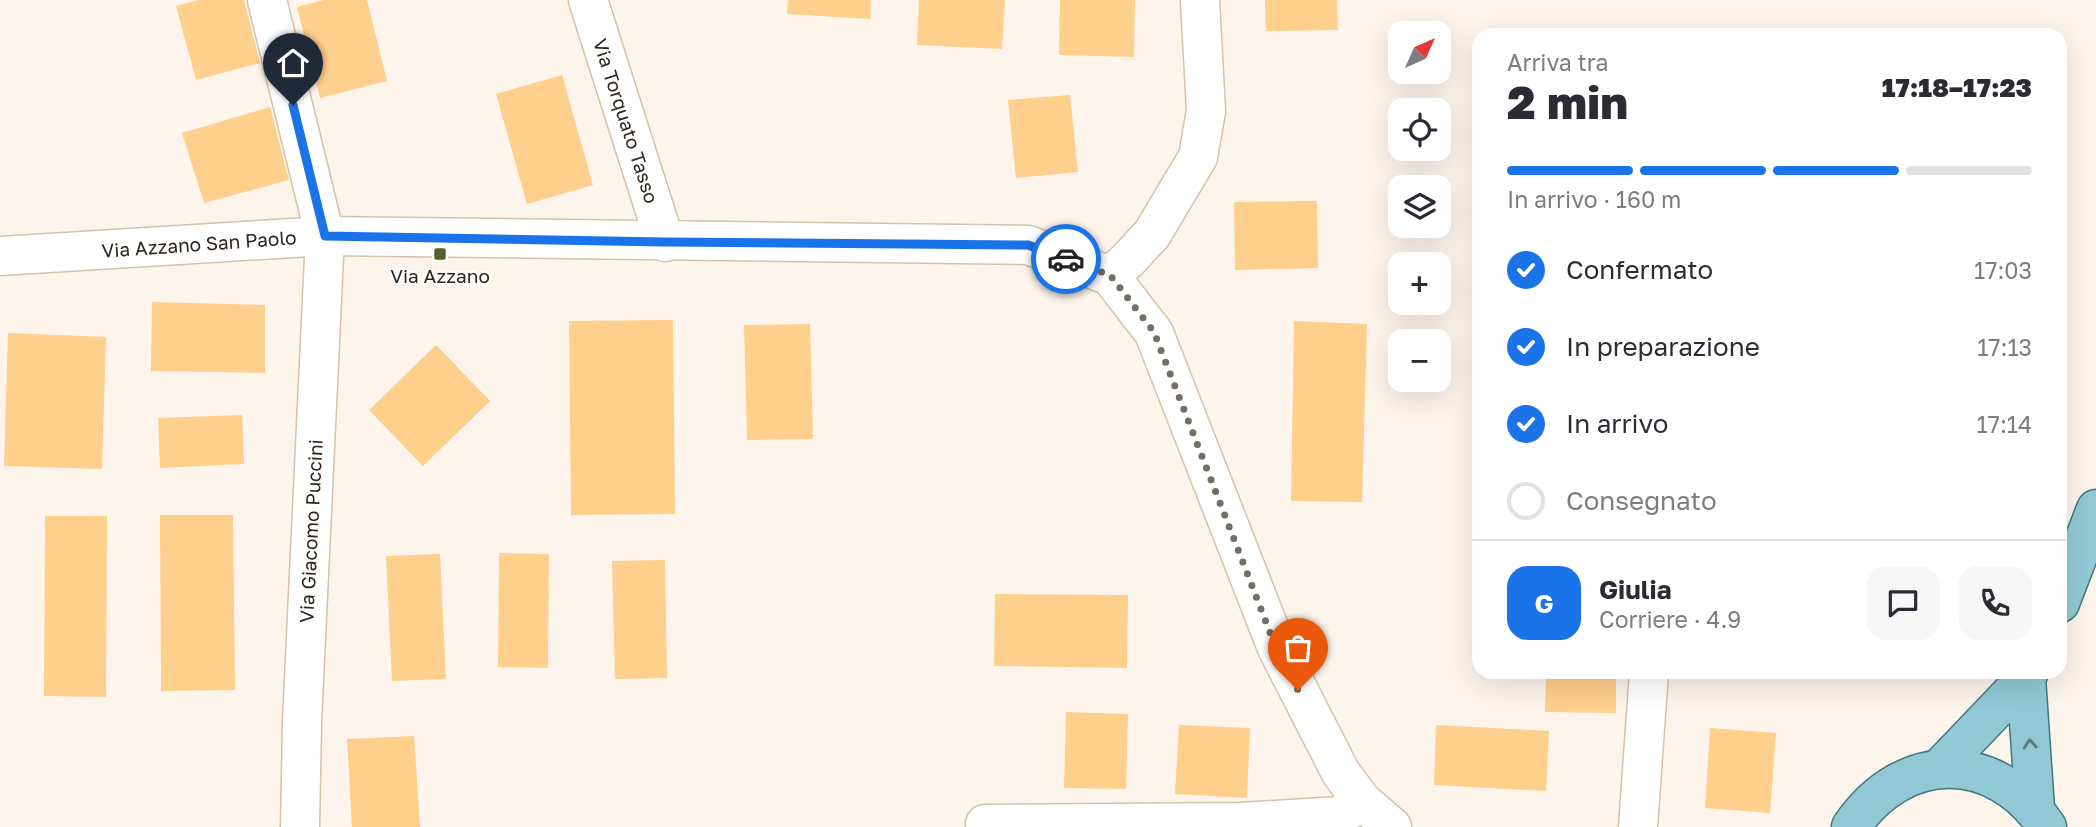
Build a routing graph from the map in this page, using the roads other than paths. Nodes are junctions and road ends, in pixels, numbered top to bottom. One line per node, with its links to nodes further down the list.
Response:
1 (267, 0): 4 (street, Via Giacomo Puccini)
2 (588, 0): 5 (street, Via Torquato Tasso)
3 (1200, 0): 7 (street)
4 (325, 236): 5 (street, Via Azzano San Paolo); 6 (street, Via Azzano San Paolo); 18 (street, Via Giacomo Puccini)
5 (665, 242): 7 (street, Via Azzano San Paolo)
6 (0, 256)
7 (1110, 275): 14 (street)
8 (2096, 509): 9 (main road)
9 (2067, 585)
10 (1649, 679): 20 (street)
11 (2023, 679): 13 (main road)
12 (2027, 679): 15 (main road, one-way to 12)
13 (1939, 769): 15 (main road); 21 (main road)
14 (1362, 802): 17 (street); 19 (street)
15 (2044, 822)
16 (985, 824): 17 (street)
17 (1240, 824)
18 (300, 827)
19 (1392, 827)
20 (1639, 827)
21 (1851, 827)

